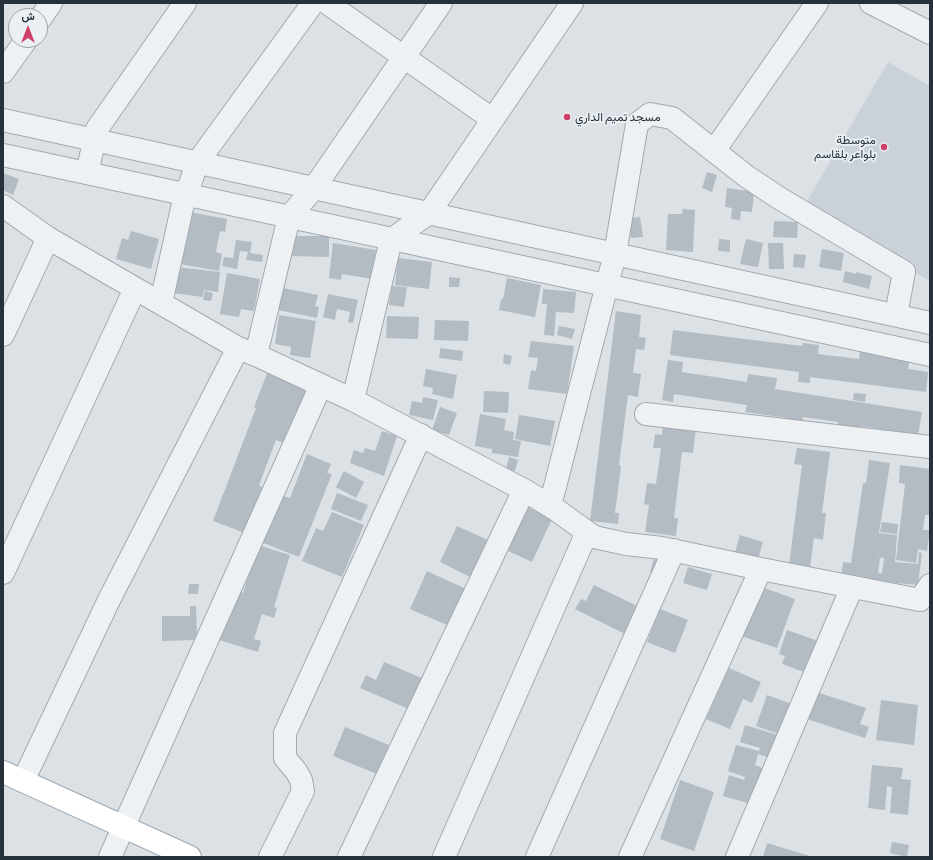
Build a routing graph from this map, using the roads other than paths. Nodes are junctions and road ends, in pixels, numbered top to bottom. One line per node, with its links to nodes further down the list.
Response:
1 (185, 3): 14 (street)
2 (313, 3): 17 (street)
3 (327, 3): 10 (street)
4 (442, 3): 10 (street)
5 (572, 3): 12 (street)
6 (817, 3): 15 (street)
7 (871, 3): 8 (street)
8 (930, 33)
9 (20, 48): 11 (street)
10 (404, 57): 12 (street); 19 (street)
11 (3, 72)
12 (492, 119): 22 (street)
13 (3, 120): 14 (street)
14 (94, 140): 17 (street); 18 (street)
15 (714, 151): 26 (street); 30 (street)
16 (3, 155): 18 (street)
17 (198, 163): 19 (street); 20 (street)
18 (87, 173): 20 (street)
19 (314, 188): 22 (street); 23 (street)
20 (186, 195): 23 (street); 29 (street)
21 (3, 206): 24 (street)
22 (429, 213): 25 (street); 26 (street)
23 (289, 217): 25 (street); 33 (street)
24 (48, 238): 28 (street); 32 (street)
25 (391, 240): 27 (street); 36 (street)
26 (615, 254): 27 (street); 30 (street)
27 (607, 285): 34 (street); 41 (street)
28 (135, 289): 29 (street); 45 (street)
29 (161, 303): 33 (street)
30 (896, 315): 31 (street)
31 (930, 323)
32 (3, 335)
33 (247, 352): 35 (street); 49 (street)
34 (930, 355)
35 (321, 385): 36 (street); 50 (street)
36 (353, 400): 38 (street)
37 (646, 414): 39 (street)
38 (421, 435): 40 (street); 53 (street)
39 (930, 447)
40 (524, 490): 41 (street); 54 (street)
41 (550, 506): 42 (street)
42 (587, 532): 43 (street); 55 (street)
43 (674, 550): 44 (street); 56 (street)
44 (761, 569): 47 (street); 57 (street)
45 (3, 573)
46 (930, 585): 47 (street)
47 (852, 587): 58 (street)
48 (3, 772): 49 (main road)
49 (23, 781): 50 (main road)
50 (123, 826): 51 (street); 52 (main road)
51 (110, 857)
52 (190, 857)
53 (270, 857)
54 (349, 857)
55 (444, 857)
56 (537, 857)
57 (630, 857)
58 (737, 857)

